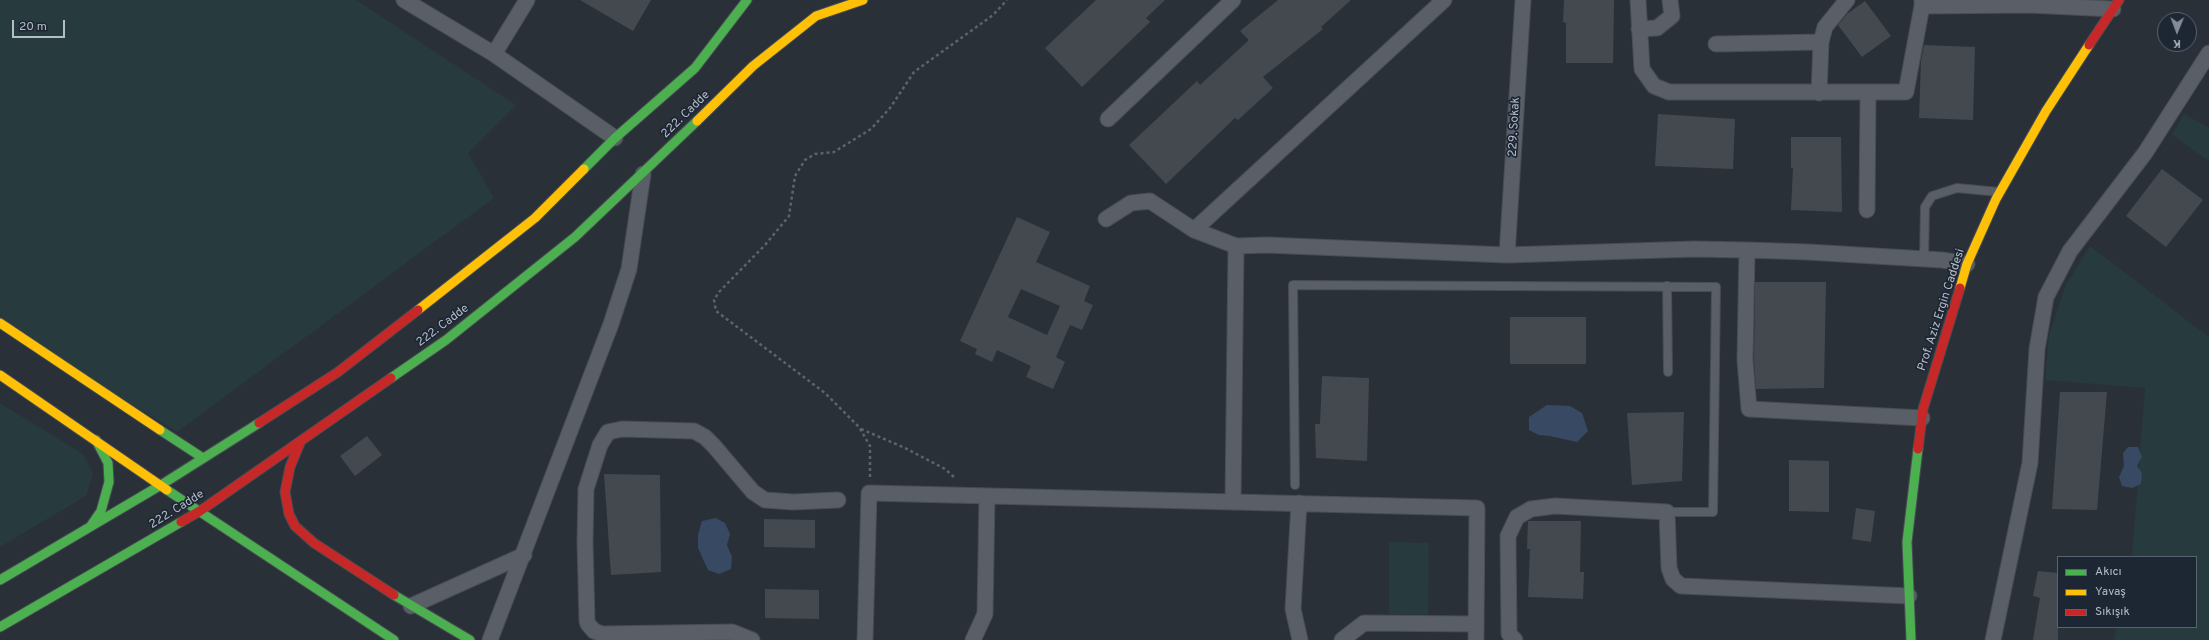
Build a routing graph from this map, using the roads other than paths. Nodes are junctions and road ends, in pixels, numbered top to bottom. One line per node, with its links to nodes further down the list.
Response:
1 (404, 0): 18 (street)
2 (528, 0): 18 (street)
3 (747, 0): 22 (main road)
4 (863, 0): 23 (main road, 222. Cadde)
5 (1233, 0): 21 (street)
6 (1444, 0): 27 (street)
7 (1523, 0): 30 (street, 229. Sokak)
8 (1638, 0): 14 (street)
9 (1670, 0): 14 (street)
10 (1846, 0): 15 (street)
11 (1922, 3): 12 (street); 20 (street)
12 (2029, 3): 13 (street)
13 (2116, 5): 24 (main road, Prof. Aziz Ergin Caddesi)
14 (1639, 29): 19 (street)
15 (1821, 42): 16 (street); 19 (street)
16 (1716, 44)
17 (2209, 53): 70 (street)
18 (494, 54): 22 (street)
19 (1819, 93): 20 (street)
20 (1868, 94): 25 (street)
21 (1108, 119)
22 (615, 138): 40 (main road)
23 (643, 174): 39 (main road, 222. Cadde); 50 (street)
24 (2000, 192): 31 (lane); 32 (main road, Prof. Aziz Ergin Caddesi)
25 (1868, 210)
26 (1106, 219): 27 (street)
27 (1194, 230): 28 (street)
28 (1236, 246): 30 (street); 45 (street)
29 (1747, 250): 30 (street); 31 (street); 37 (street)
30 (1507, 255)
31 (1924, 259): 32 (street)
32 (1967, 264): 37 (main road, Prof. Aziz Ergin Caddesi)
33 (1667, 286): 35 (lane); 42 (lane); 48 (lane)
34 (0, 323): 40 (main road)
35 (1668, 372)
36 (0, 375): 38 (main road)
37 (1922, 418): 52 (main road, Prof. Aziz Ergin Caddesi)
38 (96, 440): 41 (main road); 49 (main road)
39 (300, 443): 47 (main road, 222. Cadde); 53 (main road)
40 (203, 458): 41 (main road)
41 (161, 485): 47 (main road); 49 (main road)
42 (1295, 485)
43 (986, 496): 45 (street); 63 (street); 64 (street)
44 (838, 500): 56 (street)
45 (1233, 501): 46 (street)
46 (1299, 503): 54 (street); 65 (street)
47 (200, 511): 55 (main road, 222. Cadde); 59 (main road)
48 (1668, 512): 52 (street); 68 (street)
49 (90, 527): 51 (main road)
50 (524, 555): 53 (street); 61 (street)
51 (0, 580)
52 (1909, 596): 69 (main road, Prof. Aziz Ergin Caddesi)
53 (412, 606): 60 (main road)
54 (1476, 624): 66 (street); 67 (street)
55 (0, 627)
56 (640, 636): 57 (street)
57 (686, 636): 58 (street)
58 (732, 636): 62 (street)
59 (394, 640)
60 (470, 640)
61 (490, 640)
62 (752, 640)
63 (865, 640)
64 (973, 640)
65 (1300, 640)
66 (1342, 640)
67 (1476, 640)
68 (1515, 640)
69 (1911, 640)
70 (1993, 640)

